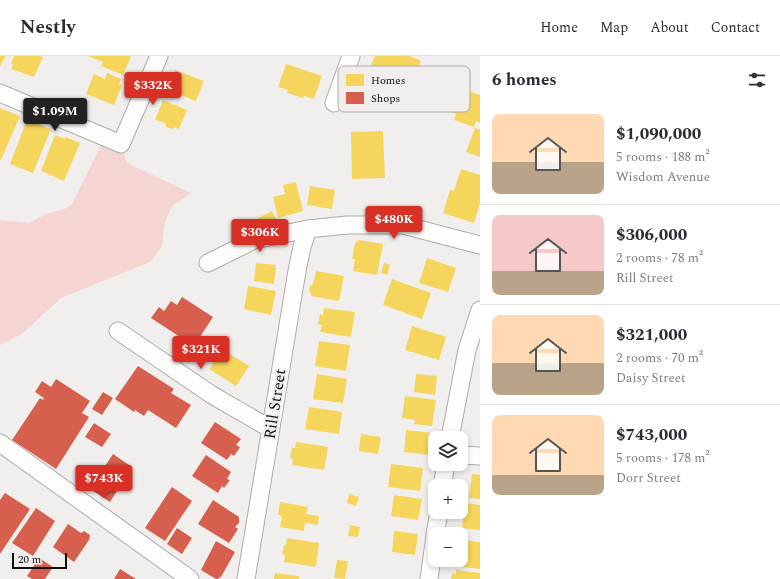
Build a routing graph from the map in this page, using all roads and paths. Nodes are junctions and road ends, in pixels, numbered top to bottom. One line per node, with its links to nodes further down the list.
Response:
1 (159, 56): 5 (street)
2 (351, 56): 3 (street)
3 (347, 66)
4 (338, 92): 6 (street)
5 (0, 93)
6 (334, 103)
7 (308, 229): 8 (street); 9 (street); 12 (street, Rill Street)
8 (480, 245)
9 (208, 263)
10 (480, 310): 13 (street)
11 (118, 331): 12 (street)
12 (271, 429): 19 (street, Rill Street)
13 (451, 431)
14 (0, 443): 18 (street)
15 (468, 455): 16 (street)
16 (480, 456)
17 (431, 567): 20 (street)
18 (190, 579)
19 (246, 579)
20 (429, 579)

